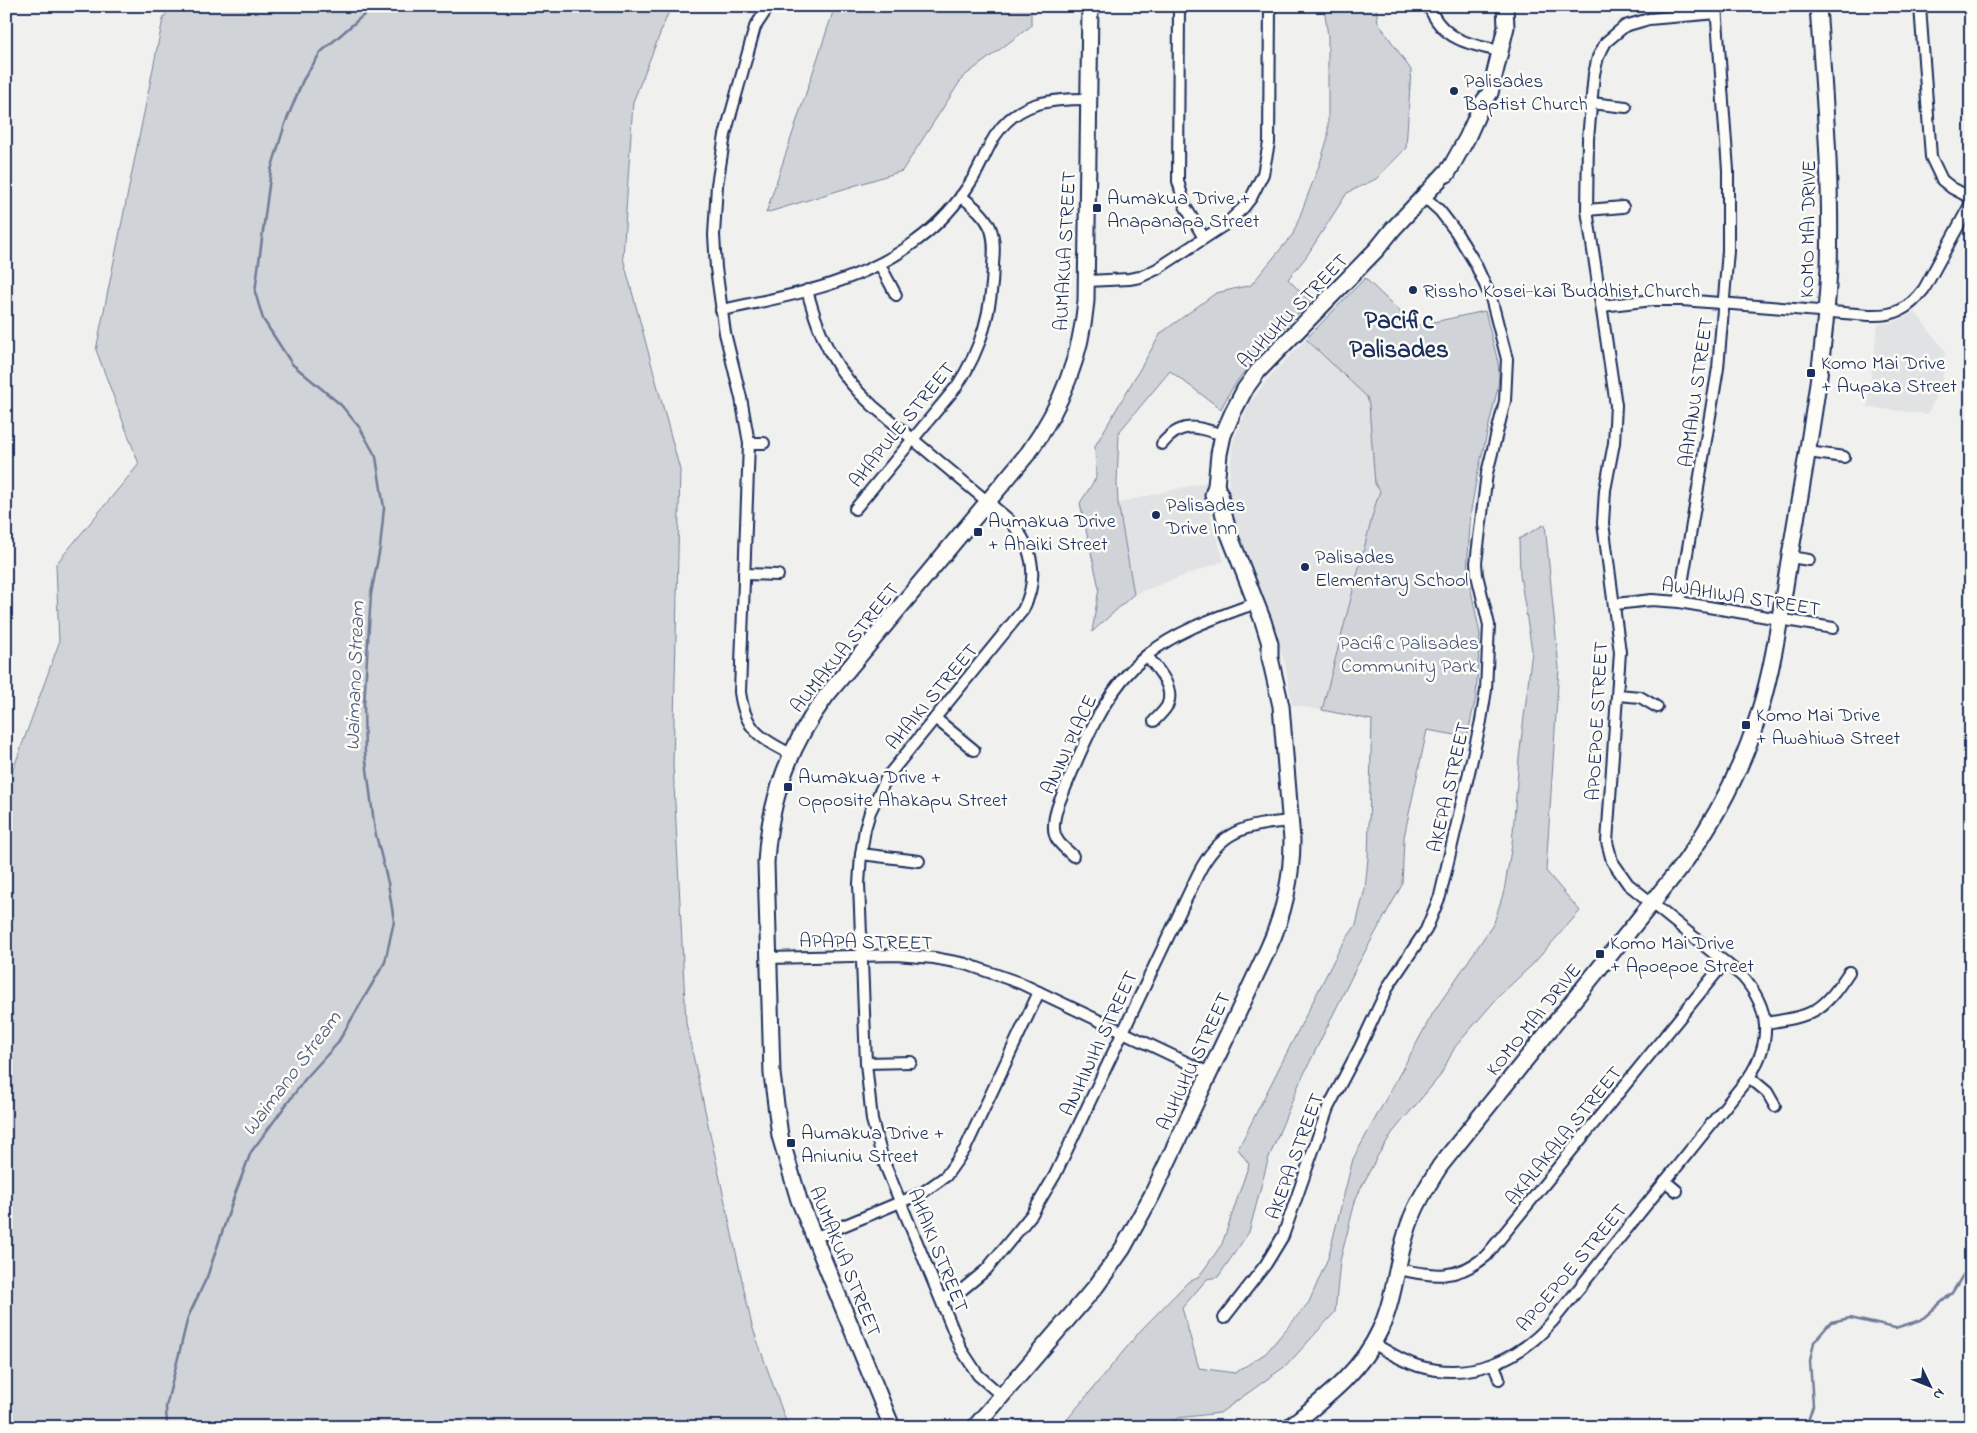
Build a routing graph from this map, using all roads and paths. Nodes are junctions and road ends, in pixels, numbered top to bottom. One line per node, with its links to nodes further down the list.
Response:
1 (1090, 6): 11 (street, AUMAKUA STREET)
2 (1179, 6): 20 (street)
3 (1270, 6): 20 (street)
4 (1429, 6): 10 (street)
5 (1505, 6): 10 (street, AUHUHU STREET)
6 (1818, 6): 28 (street, KOMO MAI DRIVE)
7 (1920, 6): 15 (street)
8 (767, 9): 27 (street)
9 (1716, 10): 12 (street, APOEPOE STREET); 25 (street, AAMANU STREET)
10 (1496, 50): 16 (street, AUHUHU STREET)
11 (1088, 99): 14 (street); 22 (street, AUMAKUA STREET)
12 (1591, 103): 13 (street); 19 (street, APOEPOE STREET)
13 (1626, 106)
14 (961, 196): 21 (street); 30 (street, AHAPULE STREET)
15 (1971, 198)
16 (1426, 202): 29 (street, AUHUHU STREET); 77 (street, AKEPA STREET)
17 (1971, 203): 28 (street)
18 (1623, 207): 19 (street)
19 (1588, 210): 26 (street, APOEPOE STREET)
20 (1204, 238): 22 (street)
21 (880, 264): 23 (street); 24 (street)
22 (1087, 281): 36 (street, AUMAKUA STREET)
23 (807, 290): 27 (street); 30 (street, AHAIKI STREET)
24 (896, 295)
25 (1725, 304): 26 (street); 28 (street); 42 (street, AAMANU STREET)
26 (1602, 306): 43 (street, APOEPOE STREET)
27 (721, 310): 31 (street)
28 (1826, 311): 34 (street, KOMO MAI DRIVE)
29 (1223, 435): 33 (street); 44 (street, AUHUHU STREET)
30 (913, 440): 36 (street, AHAIKI STREET); 37 (street, AHAPULE STREET)
31 (748, 443): 32 (street); 40 (street)
32 (764, 443)
33 (1162, 444)
34 (1808, 452): 35 (street); 38 (street, KOMO MAI DRIVE)
35 (1844, 457)
36 (988, 502): 50 (street, AHAIKI STREET); 53 (street, AUMAKUA STREET)
37 (855, 509)
38 (1790, 557): 39 (street); 45 (street, KOMO MAI DRIVE)
39 (1809, 560)
40 (744, 574): 41 (street); 53 (street)
41 (778, 576)
42 (1679, 602): 43 (street, AWAHIWA STREET); 45 (street, AWAHIWA STREET)
43 (1615, 604): 48 (street, APOEPOE STREET)
44 (1251, 605): 47 (street, ANINI PLACE); 54 (street, AUHUHU STREET)
45 (1779, 619): 46 (street, AWAHIWA STREET); 58 (street, KOMO MAI DRIVE)
46 (1833, 628)
47 (1147, 656): 51 (street); 56 (street, ANINI PLACE)
48 (1618, 695): 49 (street); 58 (street, APOEPOE STREET)
49 (1657, 707)
50 (935, 718): 52 (street); 55 (street, AHAIKI STREET)
51 (1154, 721)
52 (974, 750)
53 (791, 754): 60 (street, AUMAKUA STREET)
54 (1291, 821): 65 (street, ANIHINIHI STREET); 68 (street, AUHUHU STREET)
55 (861, 854): 57 (street); 59 (street, AHAIKI STREET)
56 (1073, 856)
57 (918, 860)
58 (1652, 903): 61 (street, APOEPOE STREET); 75 (street, KOMO MAI DRIVE)
59 (862, 956): 60 (street, APAPA STREET); 63 (street, APAPA STREET); 67 (street, AHAIKI STREET)
60 (768, 958): 74 (street, AUMAKUA STREET)
61 (1725, 962): 64 (street, APOEPOE STREET); 75 (street, AKALAKALA STREET)
62 (1849, 972): 64 (street)
63 (1039, 992): 65 (street, APAPA STREET); 73 (street)
64 (1765, 1023): 69 (street, APOEPOE STREET)
65 (1123, 1032): 68 (street, APAPA STREET); 76 (street, ANIHINIHI STREET)
66 (911, 1062): 67 (street)
67 (866, 1063): 73 (street, AHAIKI STREET)
68 (1209, 1073): 81 (street, AUHUHU STREET)
69 (1749, 1077): 70 (street); 71 (street, APOEPOE STREET)
70 (1776, 1106)
71 (1665, 1181): 72 (street); 79 (street, APOEPOE STREET)
72 (1677, 1191)
73 (900, 1202): 74 (street); 76 (street, AHAIKI STREET)
74 (814, 1238): 82 (street, AUMAKUA STREET)
75 (1398, 1269): 78 (street, KOMO MAI DRIVE)
76 (940, 1299): 81 (street, AHAIKI STREET)
77 (1224, 1318)
78 (1373, 1344): 79 (street, APOEPOE STREET); 84 (street, KOMO MAI DRIVE)
79 (1494, 1364): 80 (street)
80 (1498, 1378)
81 (1002, 1396): 83 (street, AUHUHU STREET)
82 (892, 1427)
83 (975, 1427)
84 (1289, 1427)

